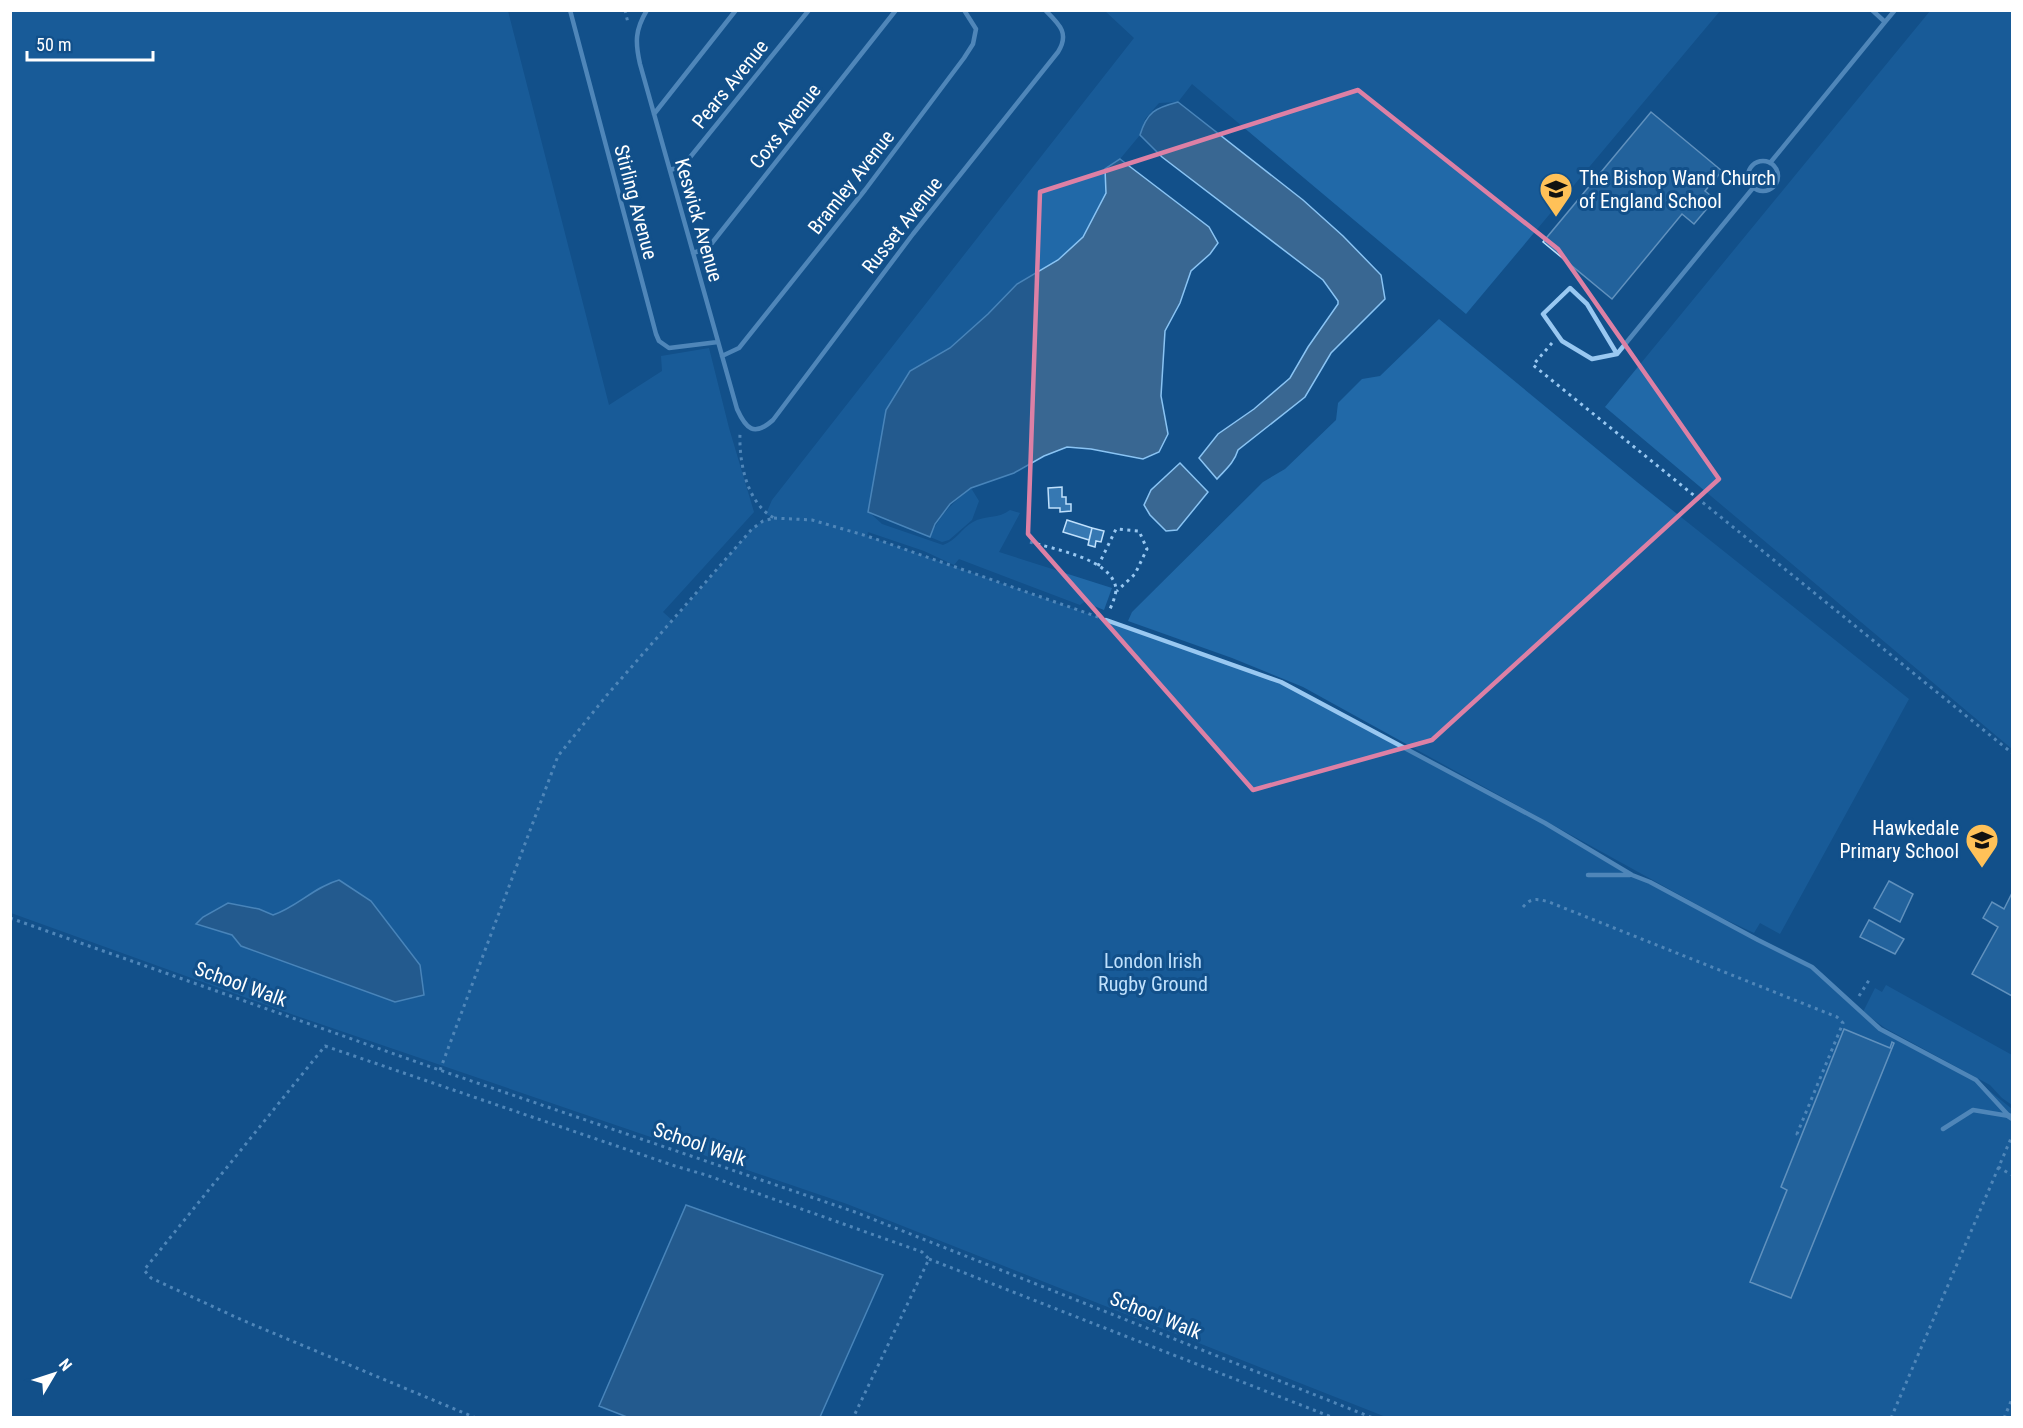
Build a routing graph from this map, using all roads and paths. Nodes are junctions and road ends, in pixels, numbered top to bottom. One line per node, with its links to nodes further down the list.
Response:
1 (570, 10): 17 (lane, Stirling Avenue)
2 (647, 10): 11 (lane, Keswick Avenue)
3 (736, 10): 11 (lane)
4 (810, 10): 13 (lane, Pears Avenue)
5 (896, 10): 15 (lane, Coxs Avenue)
6 (1045, 10): 21 (lane, Russet Avenue)
7 (1872, 10): 10 (lane)
8 (1895, 10): 10 (lane)
9 (965, 11): 19 (lane, Bramley Avenue)
10 (1885, 22): 12 (lane)
11 (654, 114): 13 (lane, Keswick Avenue)
12 (1770, 163): 14 (lane); 14 (lane)
13 (670, 170): 15 (lane, Keswick Avenue)
14 (1753, 188): 18 (lane)
15 (693, 254): 17 (lane, Keswick Avenue)
16 (1558, 335): 18 (lane); 18 (lane); 27 (path)
17 (718, 342): 19 (lane, Keswick Avenue)
18 (1617, 354)
19 (722, 356): 20 (lane, Keswick Avenue)
20 (737, 408): 21 (lane, Keswick Avenue); 22 (path)
21 (757, 430)
22 (774, 518): 26 (path); 34 (path)
23 (1030, 542): 24 (path)
24 (1098, 566): 25 (path); 25 (path)
25 (1116, 592): 26 (path)
26 (1106, 620): 29 (lane)
27 (2013, 753)
28 (1588, 875): 29 (lane)
29 (1632, 875): 33 (lane)
30 (1523, 907): 37 (path)
31 (10, 918): 34 (path, School Walk)
32 (1871, 977): 33 (path)
33 (1854, 1005): 35 (lane)
34 (440, 1070): 46 (path, School Walk)
35 (2011, 1117): 36 (lane)
36 (1943, 1129)
37 (1802, 1135)
38 (2013, 1136): 39 (path)
39 (1998, 1167): 40 (path); 47 (path)
40 (2013, 1175)
41 (929, 1258): 43 (path); 44 (path); 45 (path)
42 (2013, 1399): 48 (path)
43 (476, 1418)
44 (853, 1418)
45 (1334, 1418)
46 (1373, 1418)
47 (1891, 1418)
48 (2004, 1418)

